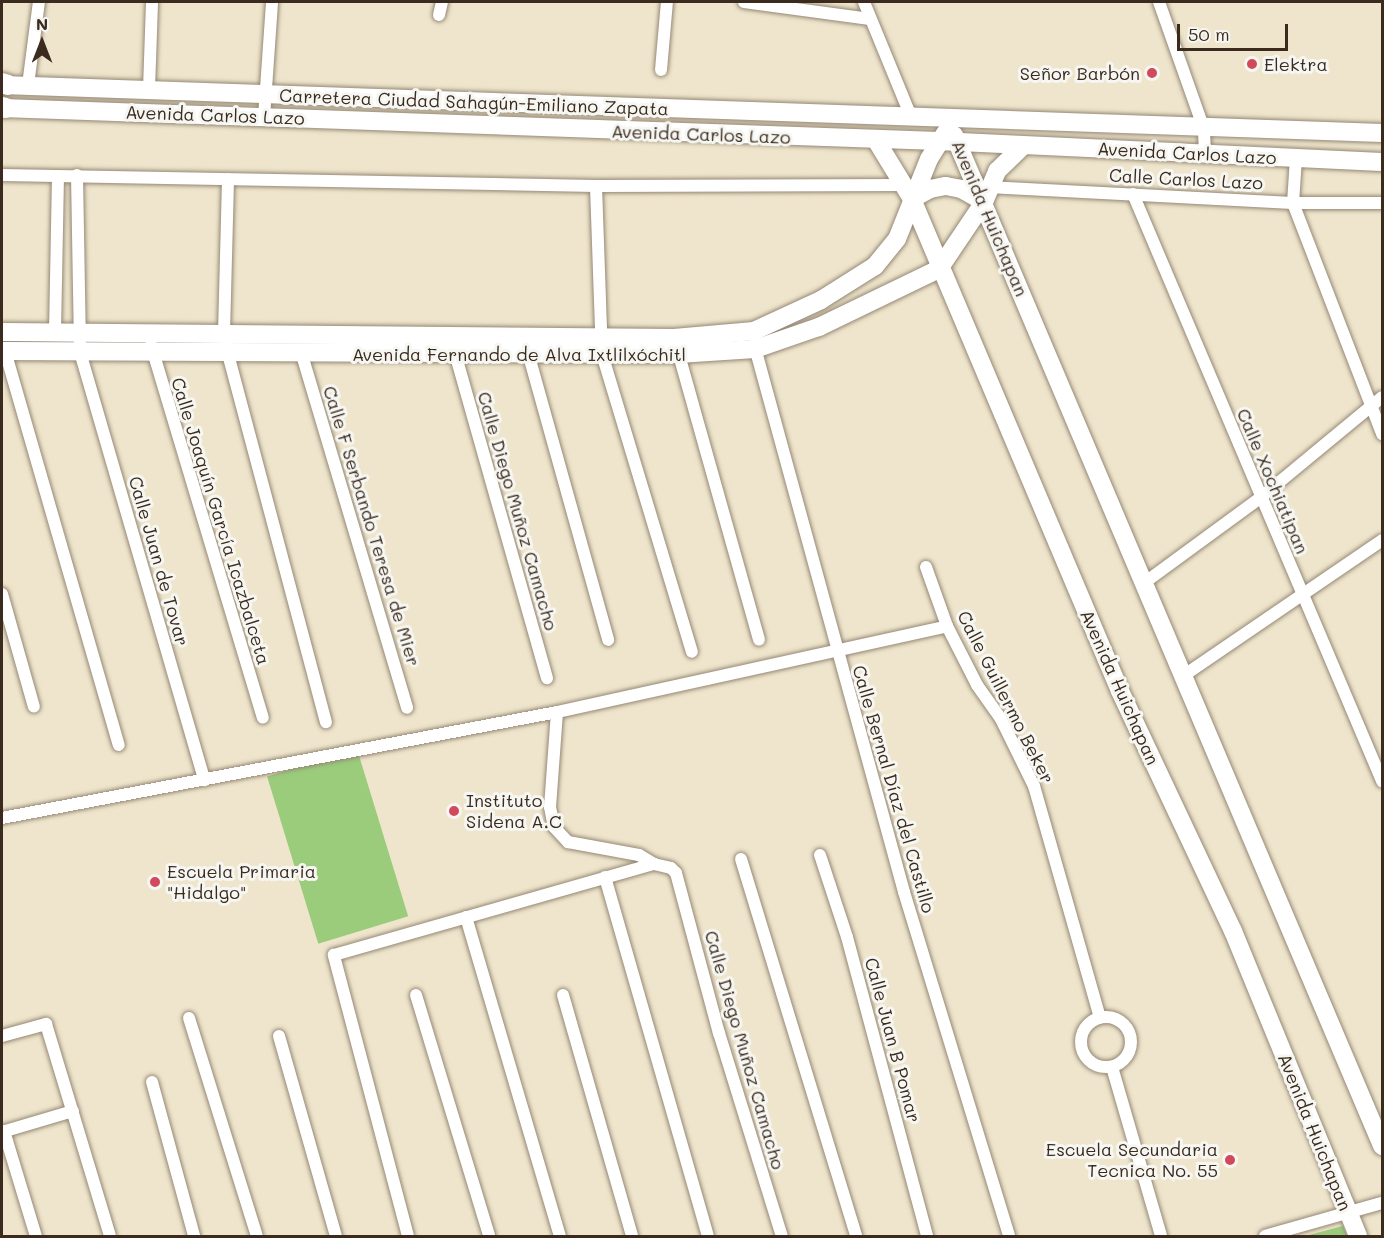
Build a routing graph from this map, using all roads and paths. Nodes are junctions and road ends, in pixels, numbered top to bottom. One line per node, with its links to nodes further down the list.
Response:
1 (39, 2): 13 (street)
2 (152, 2): 14 (street)
3 (272, 2): 15 (street)
4 (442, 2): 9 (street)
5 (667, 2): 11 (street)
6 (744, 2): 10 (street)
7 (864, 2): 10 (street)
8 (1159, 2): 19 (street)
9 (439, 15)
10 (870, 19): 18 (street)
11 (661, 70)
12 (4, 84): 13 (street, Carretera Ciudad Sahagún-Emiliano Zapata)
13 (28, 85): 14 (street, Carretera Ciudad Sahagún-Emiliano Zapata)
14 (149, 89): 15 (street, Carretera Ciudad Sahagún-Emiliano Zapata)
15 (268, 94): 17 (street); 18 (street, Carretera Ciudad Sahagún-Emiliano Zapata)
16 (7, 108): 17 (street, Avenida Carlos Lazo)
17 (264, 117): 23 (street, Avenida Carlos Lazo)
18 (912, 119): 21 (street, Carretera Ciudad Sahagún-Emiliano Zapata)
19 (1204, 129): 20 (street, Avenida Carlos Lazo); 21 (street, Avenida Carlos Lazo); 24 (street)
20 (1383, 133)
21 (951, 137): 22 (street, Avenida Carlos Lazo); 23 (street, Avenida Carlos Lazo); 32 (street, Avenida Fernando de Alva Ixtlilxóchitl); 33 (street, Avenida Huichapan)
22 (1024, 145): 24 (street, Avenida Carlos Lazo); 33 (street, Avenida Fernando de Alva Ixtlilxóchitl)
23 (879, 146): 32 (street, Avenida Huichapan)
24 (1205, 154): 26 (street, Avenida Carlos Lazo)
25 (1383, 162): 26 (street, Avenida Carlos Lazo)
26 (1295, 163): 35 (street)
27 (2, 175): 29 (street)
28 (77, 175): 29 (street); 30 (street); 40 (street, Calle Juan de Tovar)
29 (58, 176): 39 (street)
30 (228, 179): 31 (street); 42 (street)
31 (596, 186): 32 (street); 45 (street)
32 (905, 188): 33 (street); 37 (street, Avenida Huichapan); 43 (street, Avenida Fernando de Alva Ixtlilxóchitl)
33 (982, 189): 34 (street, Calle Carlos Lazo); 37 (street, Avenida Fernando de Alva Ixtlilxóchitl); 59 (street, Avenida Huichapan)
34 (1133, 194): 35 (street, Calle Carlos Lazo); 56 (street, Calle Xochiatipan)
35 (1293, 200): 36 (street, Calle Carlos Lazo); 54 (street)
36 (1383, 203)
37 (939, 268): 43 (street, Avenida Fernando de Alva Ixtlilxóchitl); 95 (street, Avenida Huichapan)
38 (2, 332): 39 (street, Avenida Fernando de Alva Ixtlilxóchitl)
39 (55, 332): 40 (street, Avenida Fernando de Alva Ixtlilxóchitl)
40 (79, 332): 41 (street, Avenida Fernando de Alva Ixtlilxóchitl); 48 (street, Calle Juan de Tovar)
41 (150, 332): 42 (street, Avenida Fernando de Alva Ixtlilxóchitl); 49 (street, Calle Joaquín García Icazbalceta)
42 (224, 333): 44 (street, Avenida Fernando de Alva Ixtlilxóchitl)
43 (754, 340): 46 (street, Avenida Fernando de Alva Ixtlilxóchitl); 65 (street, Calle Bernal Díaz del Castillo)
44 (526, 344): 45 (street, Avenida Fernando de Alva Ixtlilxóchitl); 50 (street, Avenida Fernando de Alva Ixtlilxóchitl); 63 (street)
45 (601, 346): 46 (street, Avenida Fernando de Alva Ixtlilxóchitl); 66 (street)
46 (676, 346): 64 (street)
47 (3, 351): 48 (street, Avenida Fernando de Alva Ixtlilxóchitl); 74 (street)
48 (80, 352): 49 (street, Avenida Fernando de Alva Ixtlilxóchitl); 75 (street, Calle Juan de Tovar)
49 (152, 353): 51 (street, Avenida Fernando de Alva Ixtlilxóchitl); 72 (street, Calle Joaquín García Icazbalceta)
50 (455, 353): 52 (street, Avenida Fernando de Alva Ixtlilxóchitl); 68 (street, Calle Diego Muñoz Camacho)
51 (228, 354): 52 (street, Avenida Fernando de Alva Ixtlilxóchitl); 73 (street)
52 (302, 355): 70 (street, Calle F Serbando Teresa de Mier)
53 (1383, 397): 54 (street)
54 (1370, 407): 55 (street); 56 (street)
55 (1383, 434)
56 (1260, 498): 59 (street); 61 (street, Calle Xochiatipan)
57 (1383, 540): 61 (street)
58 (926, 567): 62 (street, Calle Guillermo Beker)
59 (1144, 584): 67 (street, Avenida Huichapan)
60 (2, 594): 69 (street)
61 (1302, 595): 67 (street); 76 (street, Calle Xochiatipan)
62 (947, 626): 65 (street); 86 (street, Calle Guillermo Beker)
63 (608, 640)
64 (759, 640)
65 (836, 650): 71 (street); 109 (street, Calle Bernal Díaz del Castillo)
66 (692, 652)
67 (1183, 676): 93 (street, Avenida Huichapan)
68 (547, 678)
69 (34, 707)
70 (407, 708)
71 (557, 712): 75 (street); 80 (street)
72 (263, 718)
73 (326, 722)
74 (119, 745)
75 (204, 780): 77 (street)
76 (1383, 781)
77 (2, 818)
78 (820, 855): 108 (street, Calle Juan B Pomar)
79 (741, 859): 107 (street)
80 (654, 864): 81 (street); 106 (street, Calle Diego Muñoz Camacho)
81 (604, 877): 82 (street); 105 (street)
82 (466, 917): 101 (street); 103 (street)
83 (416, 995): 102 (street)
84 (563, 995): 104 (street)
85 (189, 1018): 99 (street)
86 (1100, 1018): 89 (street); 89 (street)
87 (2, 1036): 91 (street)
88 (279, 1036): 100 (street)
89 (1112, 1067): 110 (street)
90 (152, 1082): 98 (street)
91 (73, 1111): 92 (street); 97 (street)
92 (3, 1131): 96 (street)
93 (1383, 1146)
94 (1383, 1203): 95 (street)
95 (1348, 1213): 111 (street); 112 (street, Avenida Huichapan)
96 (36, 1236)
97 (110, 1236)
98 (194, 1236)
99 (256, 1236)
100 (336, 1236)
101 (408, 1236)
102 (489, 1236)
103 (560, 1236)
104 (632, 1236)
105 (708, 1236)
106 (782, 1236)
107 (856, 1236)
108 (927, 1236)
109 (1009, 1236)
110 (1161, 1236)
111 (1265, 1236)
112 (1358, 1236)

